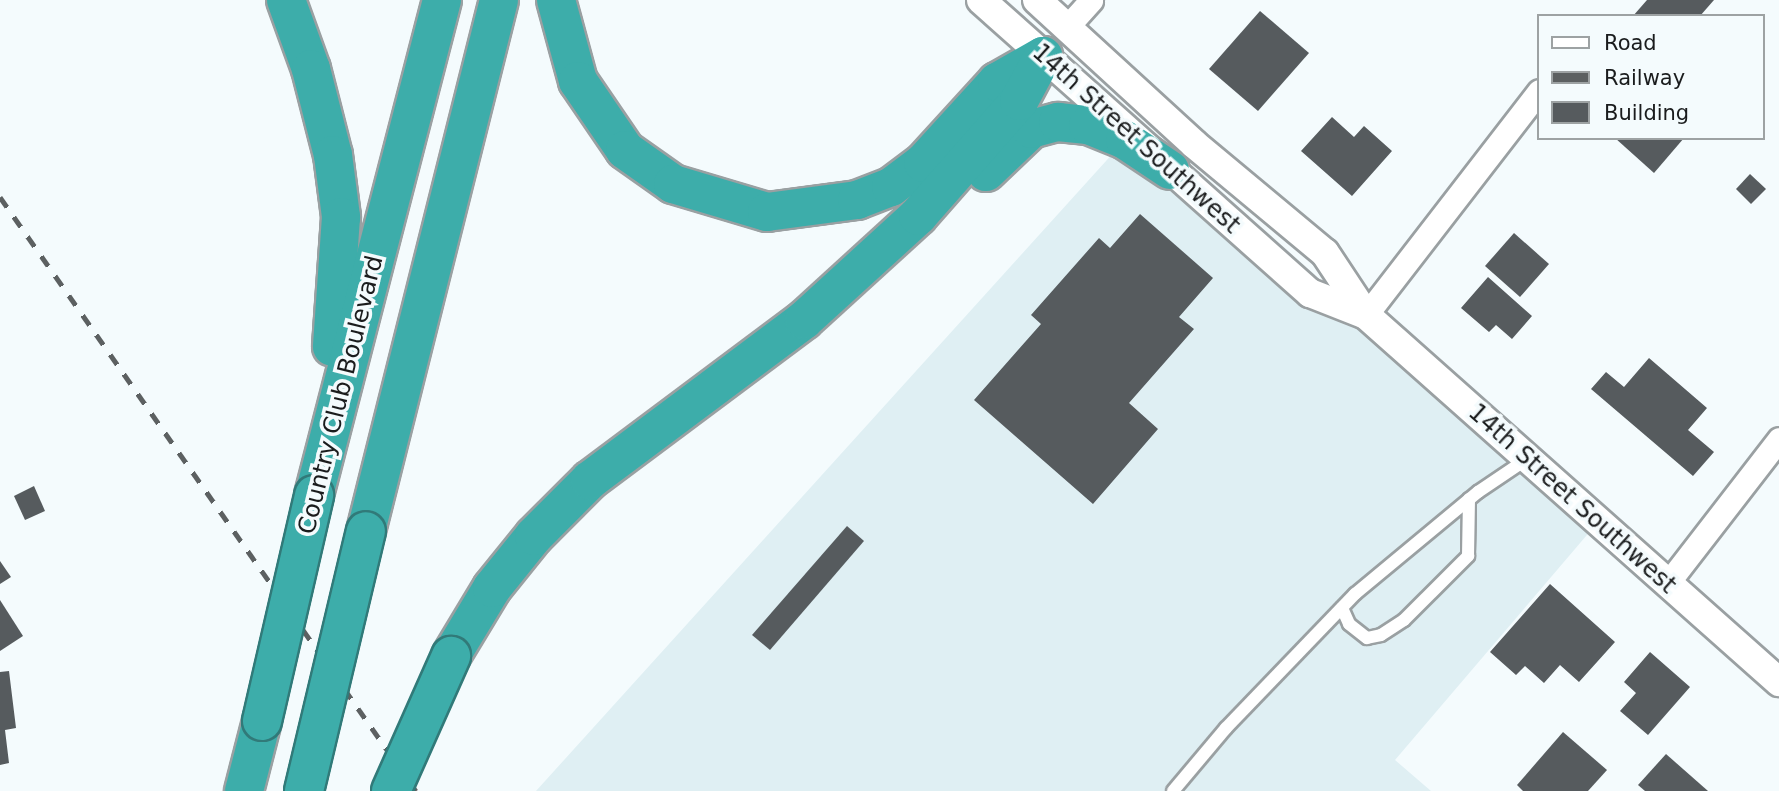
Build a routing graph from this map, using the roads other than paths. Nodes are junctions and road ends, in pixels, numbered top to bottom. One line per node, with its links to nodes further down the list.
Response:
1 (286, 0): 16 (highway)
2 (442, 0): 16 (highway, Country Club Boulevard)
3 (499, 0): 22 (highway, bridge)
4 (556, 0): 9 (highway)
5 (981, 0): 9 (street, 14th Street Southwest)
6 (1037, 0): 8 (street, 14th Street Southwest)
7 (1091, 0): 8 (street)
8 (1067, 27): 9 (street); 13 (street, 14th Street Southwest)
9 (1043, 56): 11 (street, 14th Street Southwest); 12 (highway)
10 (1538, 92): 13 (street)
11 (1170, 170): 12 (highway); 13 (street, 14th Street Southwest)
12 (871, 260): 23 (highway, bridge)
13 (1366, 315): 15 (street, 14th Street Southwest)
14 (1779, 439): 18 (street)
15 (1527, 459): 17 (lane); 18 (street, 14th Street Southwest)
16 (314, 495): 21 (highway, Country Club Boulevard, bridge)
17 (1469, 499): 19 (lane); 19 (lane)
18 (1667, 584): 20 (street, 14th Street Southwest)
19 (1342, 608): 24 (lane)
20 (1779, 682)
21 (244, 791)
22 (304, 791)
23 (391, 791)
24 (1174, 791)

